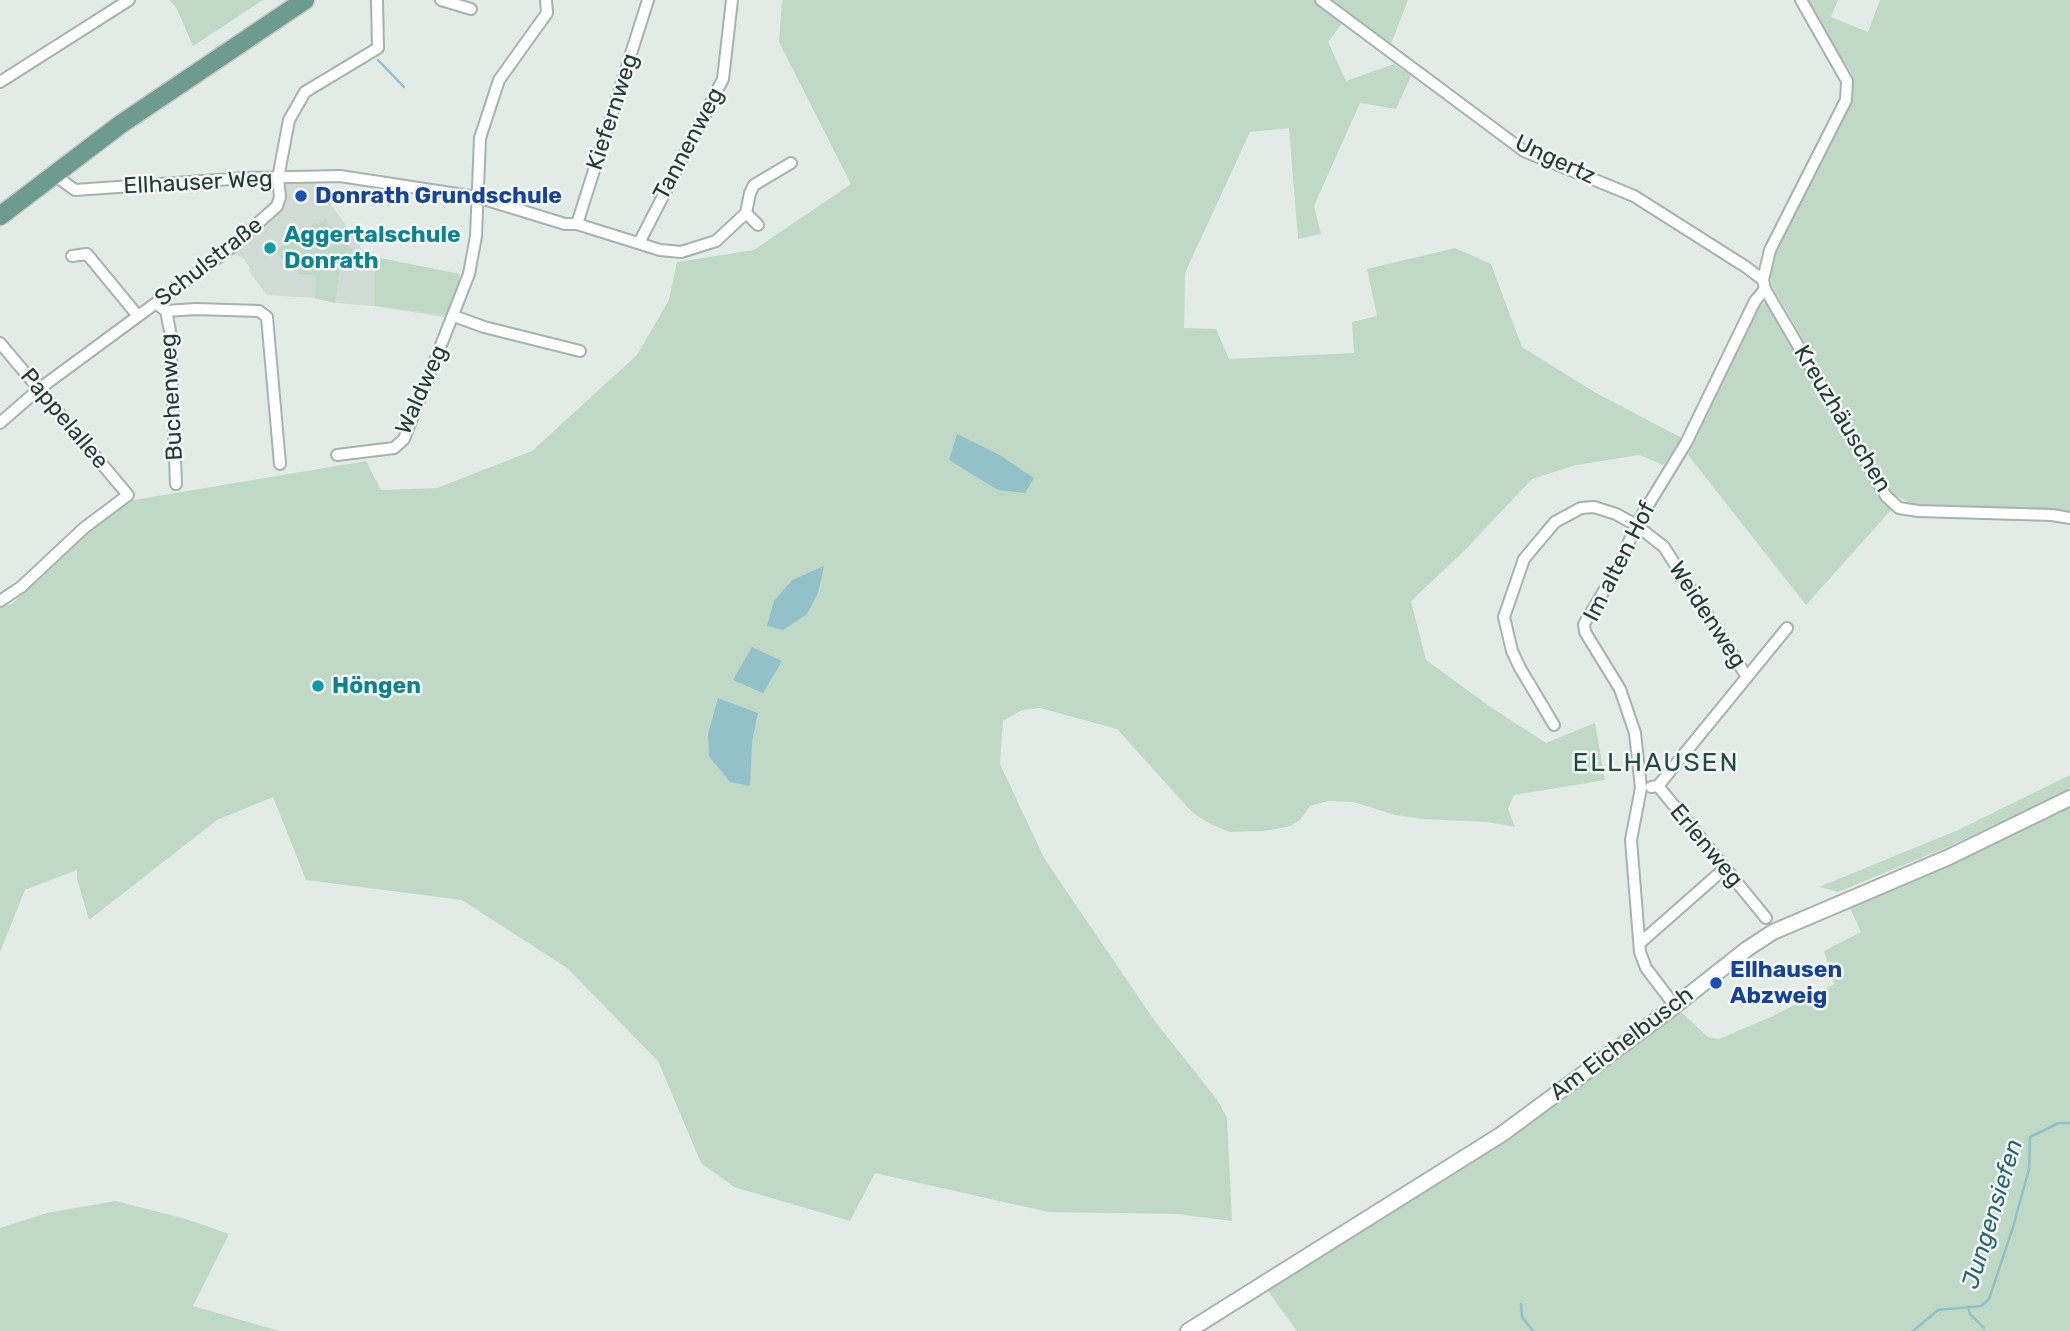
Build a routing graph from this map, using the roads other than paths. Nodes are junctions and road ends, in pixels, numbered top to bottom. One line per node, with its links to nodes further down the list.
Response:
1 (129, 0): 11 (street)
2 (305, 0): 13 (main road)
3 (377, 0): 14 (street, Schulstraße)
4 (441, 0): 10 (street)
5 (546, 0): 15 (street, Waldweg)
6 (648, 0): 18 (street, Kiefernweg)
7 (732, 0): 20 (street, Tannenweg)
8 (1321, 0): 22 (street, Ungertz)
9 (1801, 0): 22 (street, Im alten Hof)
10 (471, 9)
11 (0, 82)
12 (791, 163): 16 (street, Ellhauser Weg)
13 (53, 174): 14 (street, Ellhauser Weg); 17 (main road)
14 (278, 178): 15 (street, Ellhauser Weg); 23 (street, Schulstraße)
15 (477, 197): 18 (street, Ellhauser Weg); 26 (street, Waldweg)
16 (746, 213): 19 (street); 20 (street, Ellhauser Weg)
17 (0, 216)
18 (577, 224): 20 (street, Ellhauser Weg)
19 (758, 225)
20 (639, 243)
21 (72, 256): 25 (street, Schulstraße)
22 (1764, 285): 34 (street, Kreuzhäuschen); 35 (street, Im alten Hof)
23 (156, 303): 24 (street); 25 (street, Schulstraße)
24 (166, 311): 32 (street); 33 (street, Buchenweg)
25 (138, 316): 29 (street, Schulstraße)
26 (454, 316): 28 (street, Waldweg); 31 (street, Waldweg)
27 (0, 343): 29 (street, Pappelallee)
28 (580, 351)
29 (39, 389): 30 (street, Schulstraße); 36 (street, Pappelallee)
30 (0, 423)
31 (337, 455)
32 (280, 464)
33 (176, 484)
34 (2070, 519)
35 (1636, 525): 38 (street, Weidenweg); 39 (street, Weidenweg); 41 (street, Im alten Hof)
36 (0, 601)
37 (1787, 628): 38 (street)
38 (1747, 677): 40 (street)
39 (1555, 725)
40 (1657, 786): 41 (street, Erlenweg); 43 (street, Erlenweg)
41 (1641, 788): 45 (street, Im alten Hof)
42 (2070, 798): 46 (street, Am Eichelbusch)
43 (1724, 869): 44 (street, Erlenweg); 45 (street)
44 (1766, 918)
45 (1640, 943): 46 (street, Im alten Hof)
46 (1675, 1006): 47 (street, Am Eichelbusch)
47 (1188, 1331)

